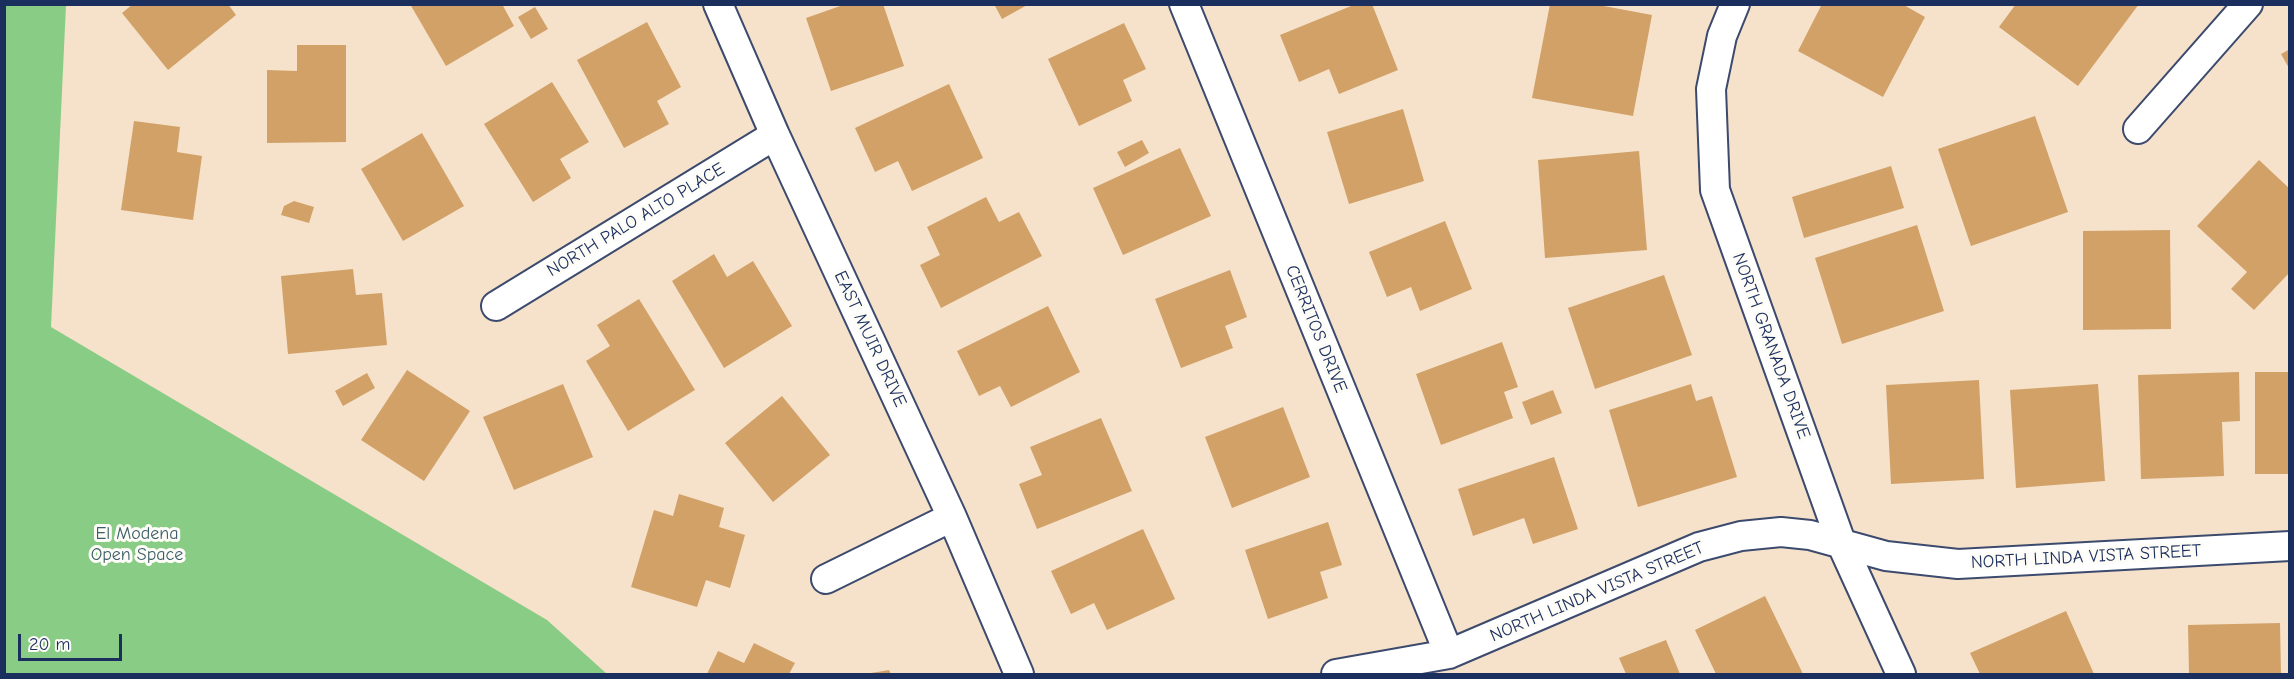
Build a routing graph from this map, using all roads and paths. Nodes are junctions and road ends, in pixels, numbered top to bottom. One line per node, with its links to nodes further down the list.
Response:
1 (718, 4): 6 (street, EAST MUIR DRIVE)
2 (1184, 4): 12 (street, CERRITOS DRIVE)
3 (1735, 4): 9 (street, NORTH GRANADA DRIVE)
4 (2248, 4): 5 (street)
5 (2138, 129)
6 (775, 135): 7 (street, NORTH PALO ALTO PLACE); 8 (street, EAST MUIR DRIVE)
7 (496, 306)
8 (952, 517): 11 (street); 13 (street, EAST MUIR DRIVE)
9 (1842, 545): 10 (street, NORTH LINDA VISTA STREET); 12 (street, NORTH LINDA VISTA STREET); 15 (street, NORTH GRANADA DRIVE)
10 (2289, 546)
11 (826, 579)
12 (1449, 654): 14 (street, NORTH LINDA VISTA STREET)
13 (1018, 675)
14 (1336, 675)
15 (1901, 675)

